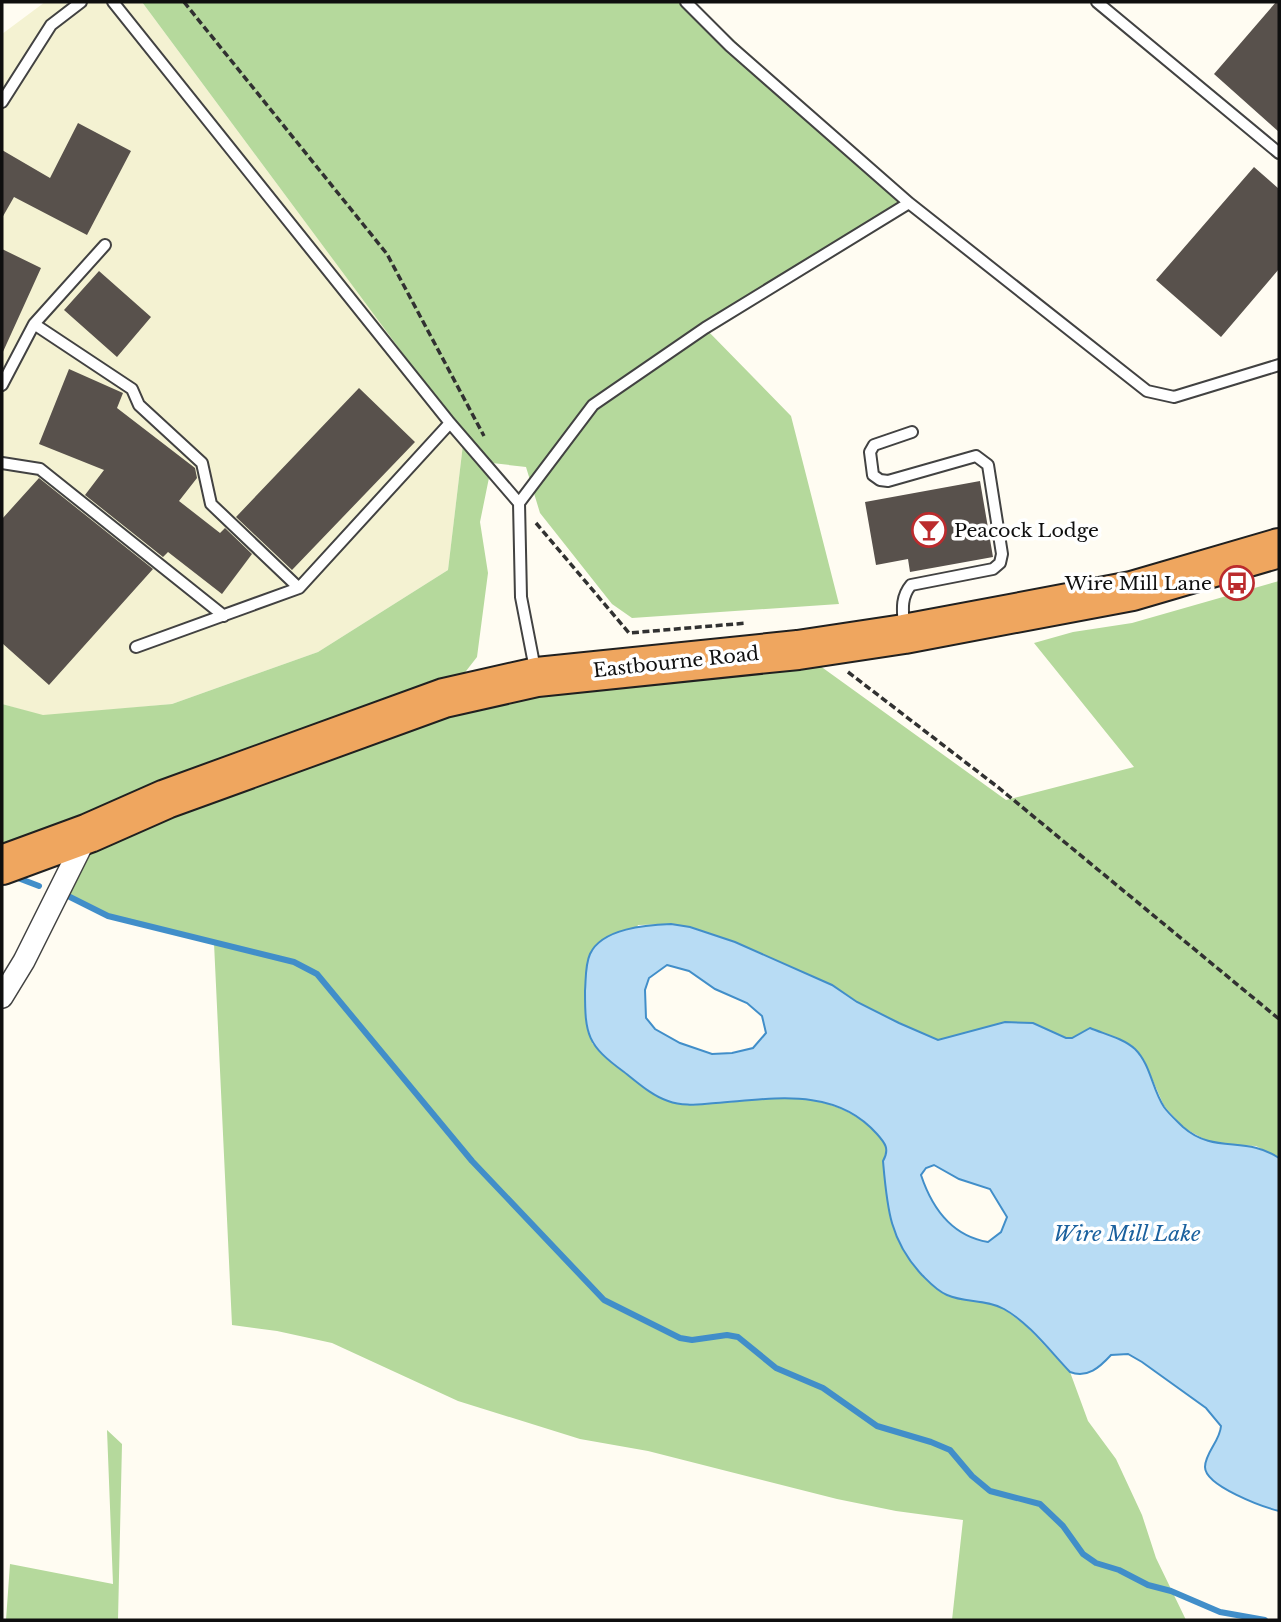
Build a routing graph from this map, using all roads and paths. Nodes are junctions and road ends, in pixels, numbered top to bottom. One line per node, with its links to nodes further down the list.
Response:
1 (81, 2): 6 (lane)
2 (113, 2): 15 (lane)
3 (184, 2): 17 (path)
4 (686, 2): 10 (lane)
5 (1097, 2): 9 (lane)
6 (17, 78): 7 (lane); 8 (lane)
7 (2, 85)
8 (2, 102)
9 (1279, 153)
10 (909, 203): 13 (lane); 19 (lane)
11 (105, 245): 12 (lane)
12 (33, 324): 14 (lane); 21 (lane)
13 (1279, 365)
14 (2, 385)
15 (450, 423): 19 (lane); 21 (lane)
16 (912, 432): 24 (lane)
17 (488, 444)
18 (2, 463): 23 (lane)
19 (519, 503): 22 (path); 27 (lane)
20 (1279, 548): 24 (highway, Eastbourne Road)
21 (299, 588): 23 (lane)
22 (615, 615)
23 (224, 616): 25 (lane)
24 (904, 634): 26 (highway, Eastbourne Road)
25 (136, 647)
26 (816, 647): 27 (highway, Eastbourne Road); 31 (path)
27 (537, 677): 28 (highway, Eastbourne Road)
28 (89, 833): 29 (highway, Eastbourne Road); 30 (street)
29 (2, 865)
30 (2, 997)
31 (1279, 1019)

